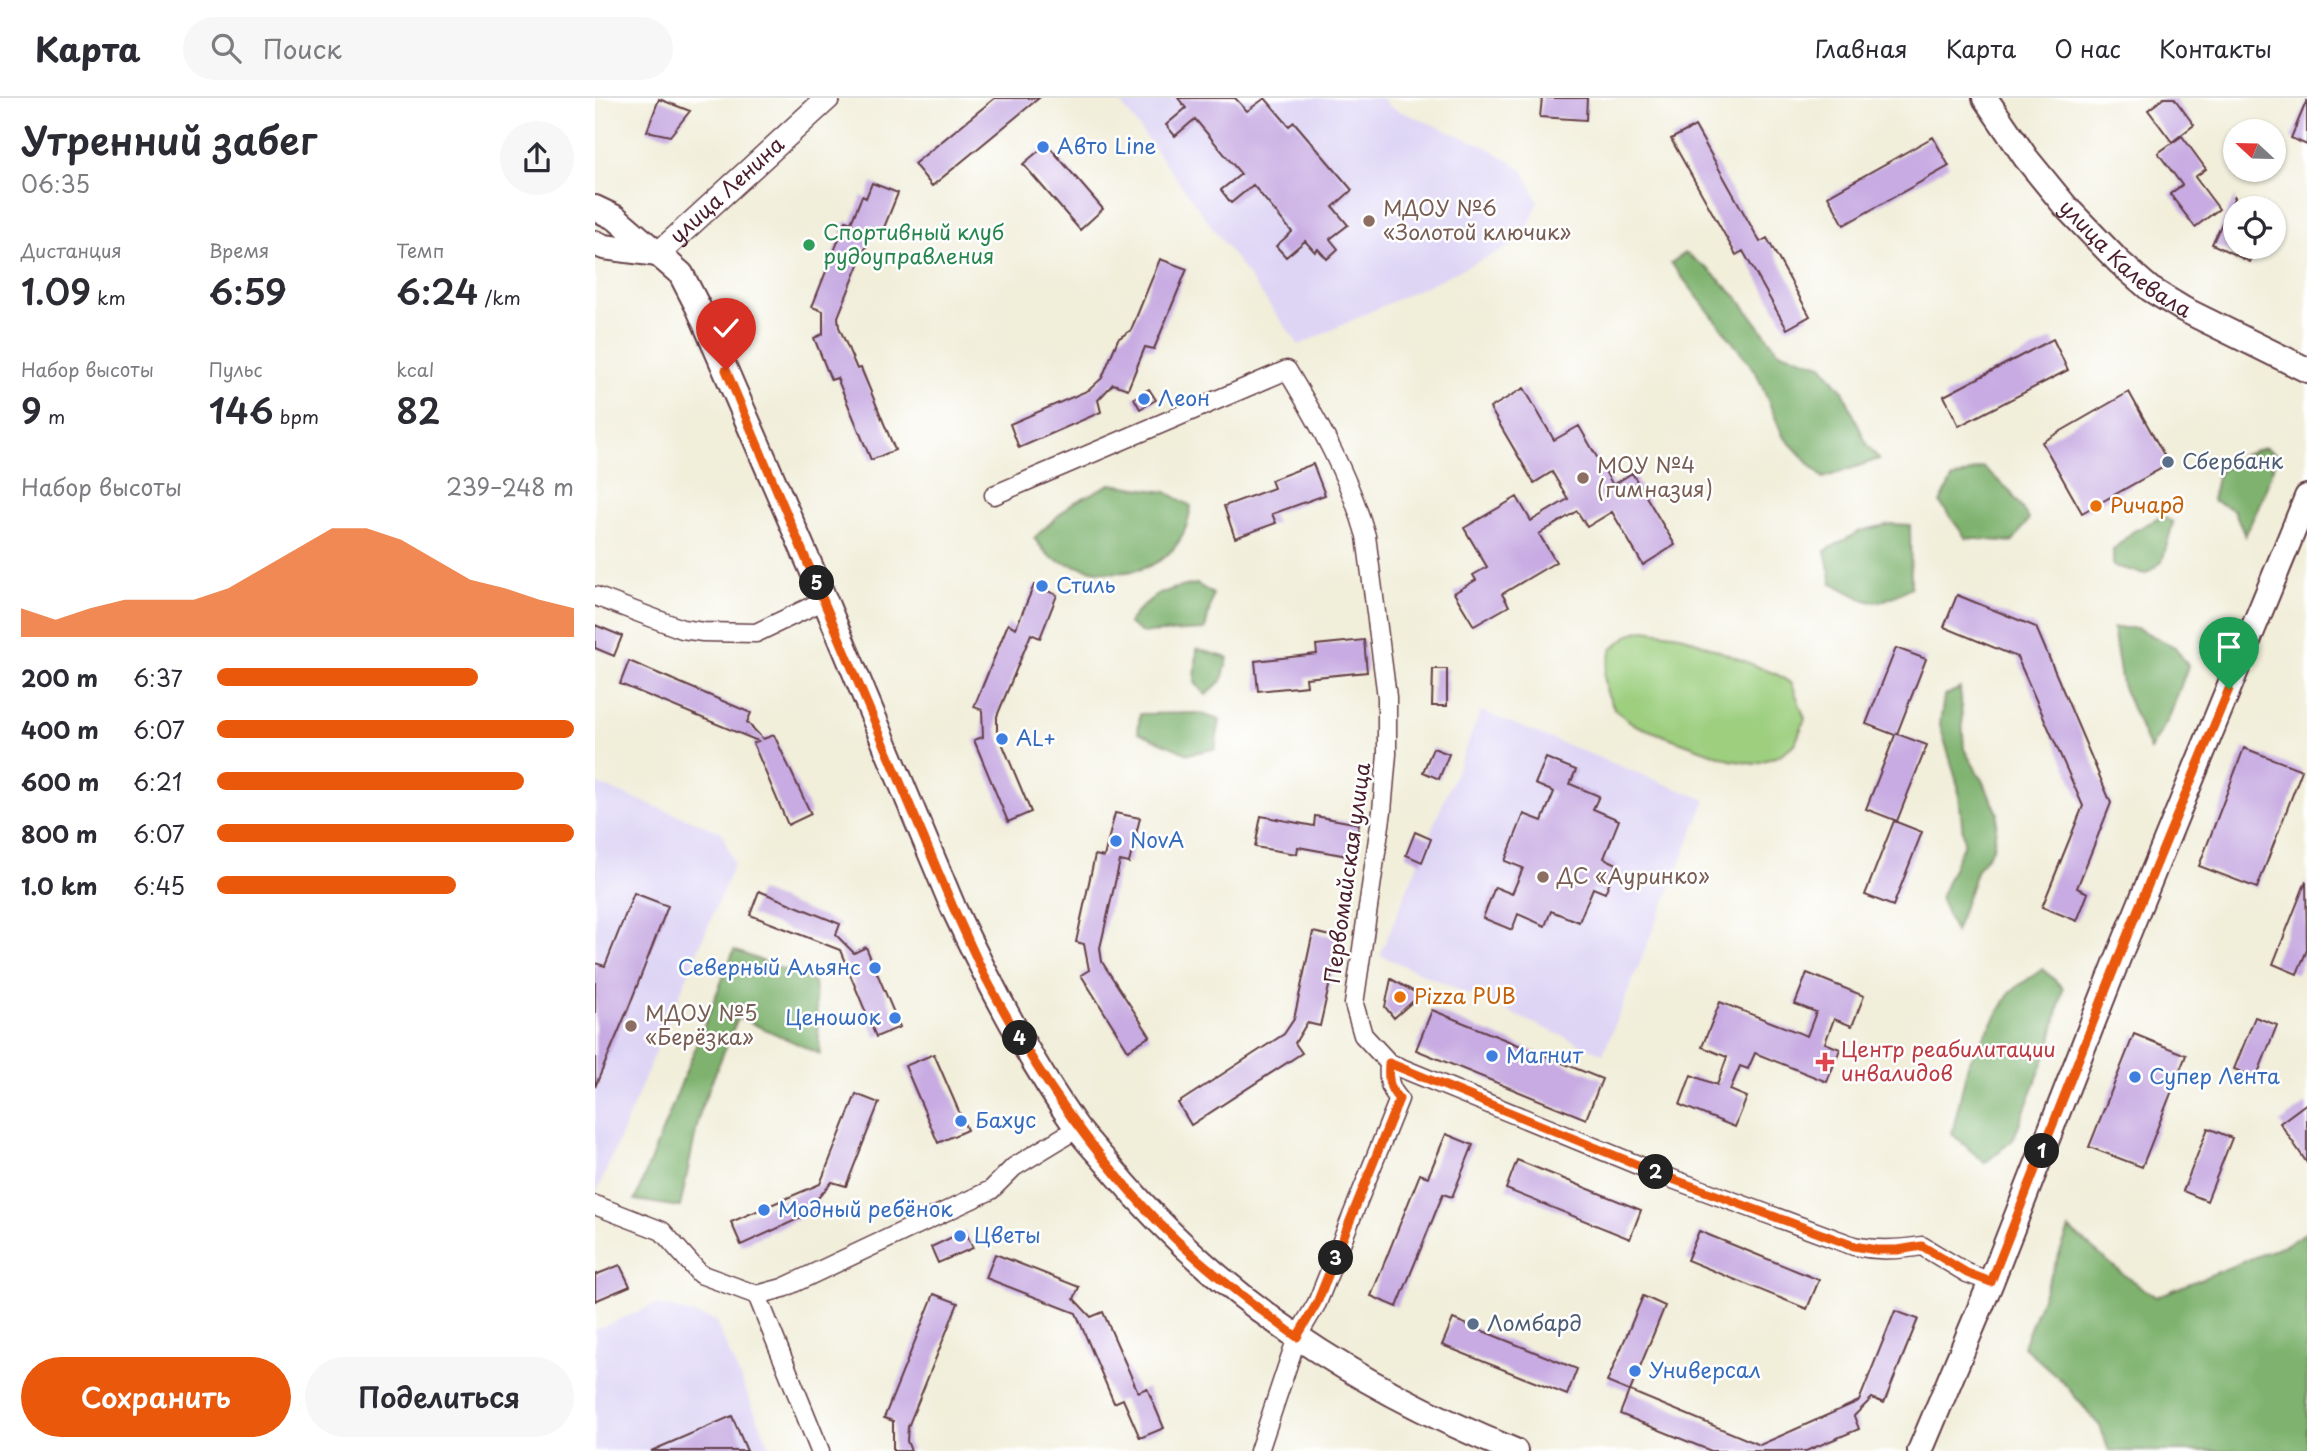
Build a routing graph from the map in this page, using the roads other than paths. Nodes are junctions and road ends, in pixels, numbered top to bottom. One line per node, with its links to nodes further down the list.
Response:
1 (828, 98): 5 (street, улица Ленина)
2 (1985, 98): 6 (main road, улица Калевала)
3 (595, 208): 5 (main road, улица Ленина)
4 (595, 243): 5 (main road, улица Ленина)
5 (658, 254): 10 (main road)
6 (2307, 370)
7 (994, 495): 11 (street, Первомайская улица)
8 (2307, 496): 14 (main road)
9 (595, 596): 10 (street)
10 (825, 600): 12 (main road)
11 (1389, 1063): 14 (street, Первомайская улица); 16 (street)
12 (1078, 1128): 15 (street); 16 (main road)
13 (595, 1205): 15 (street)
14 (1991, 1282): 20 (main road)
15 (757, 1295): 17 (street)
16 (1297, 1337): 18 (street); 19 (main road)
17 (820, 1451)
18 (1259, 1451)
19 (1515, 1451)
20 (1920, 1451)

